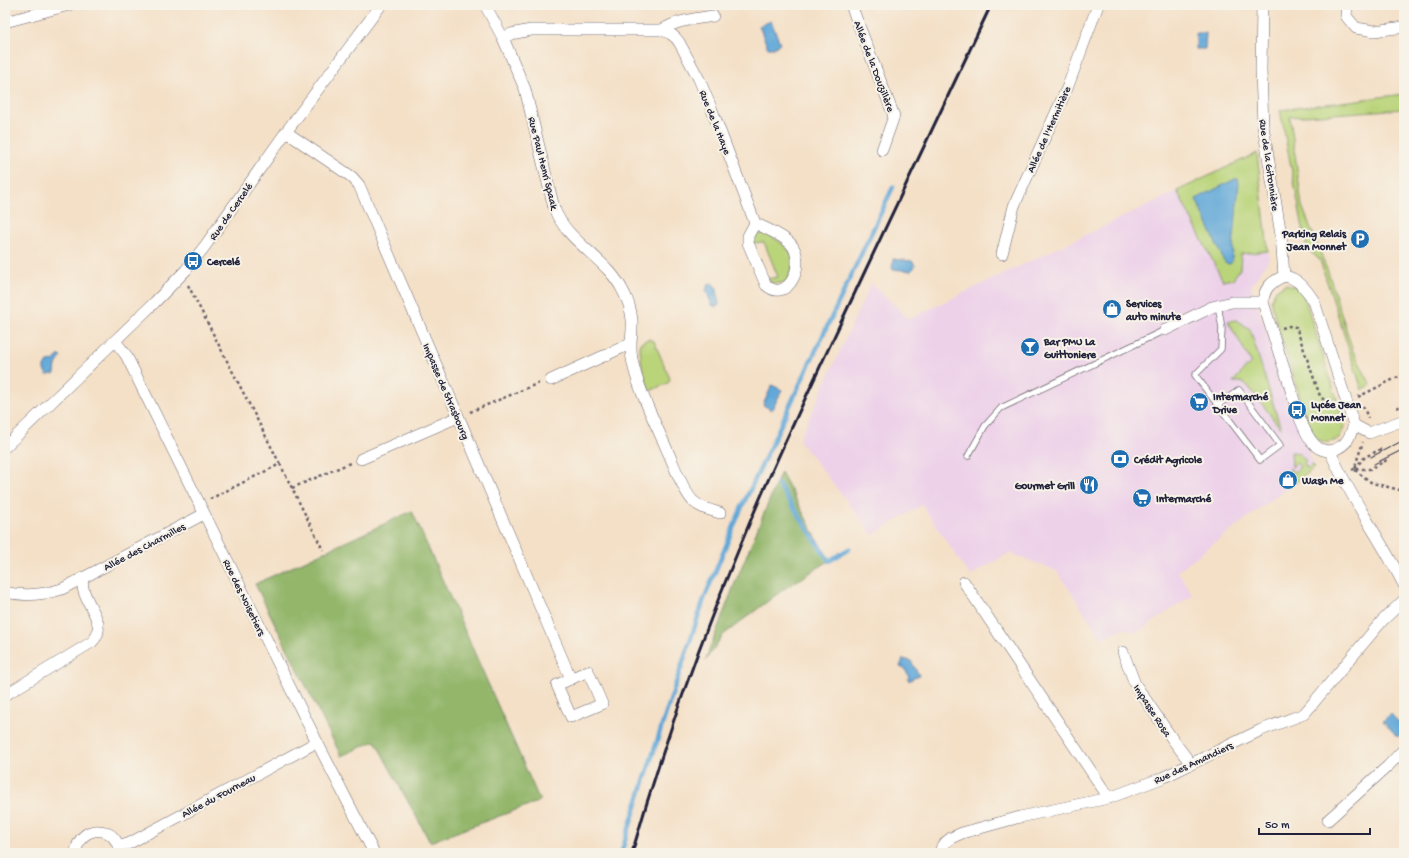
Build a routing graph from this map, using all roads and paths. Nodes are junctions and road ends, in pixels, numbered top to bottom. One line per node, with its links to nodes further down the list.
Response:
1 (69, 5): 9 (street)
2 (381, 5): 14 (street, Rue de Cercelé)
3 (485, 5): 12 (street, Rue Paul Henri Spaak)
4 (851, 5): 16 (street, Allée de la Douzillère)
5 (1098, 5): 18 (street, Allée de l'Hermitière)
6 (1262, 5): 19 (street, Rue de la Gitonnière)
7 (1346, 5): 10 (street)
8 (713, 16): 11 (street)
9 (5, 22)
10 (1404, 27)
11 (662, 30): 12 (street); 17 (street, Rue de la Haye)
12 (503, 38): 25 (street, Rue Paul Henri Spaak)
13 (1403, 126): 15 (path)
14 (286, 132): 20 (street, Rue de Cercelé); 28 (street, Impasse de Strasbourg)
15 (1404, 149)
16 (882, 150)
17 (755, 223): 17 (street)
18 (1002, 254)
19 (1284, 276): 21 (street); 30 (street)
20 (180, 277): 24 (street, Rue de Cercelé); 37 (path)
21 (1263, 302): 22 (street); 33 (street)
22 (1218, 305): 23 (street); 27 (lane)
23 (1165, 330): 34 (lane)
24 (116, 341): 31 (street, Rue de Cercelé); 41 (street, Rue des Noisetiers)
25 (630, 344): 26 (street); 42 (street, Rue Paul Henri Spaak)
26 (551, 380): 28 (path)
27 (1218, 405): 27 (lane)
28 (458, 417): 35 (street); 50 (street, Impasse de Strasbourg)
29 (1404, 420): 30 (street)
30 (1354, 425): 33 (street)
31 (5, 447)
32 (1381, 449): 38 (path)
33 (1330, 451): 46 (street)
34 (968, 456)
35 (361, 459): 39 (path)
36 (1387, 460): 38 (path)
37 (280, 464): 39 (path); 41 (path)
38 (1354, 469): 40 (path)
39 (292, 488): 43 (path)
40 (1404, 491)
41 (202, 510): 44 (street, Allée des Charmilles); 52 (street, Rue des Noisetiers)
42 (720, 513)
43 (323, 550)
44 (83, 578): 47 (street, Allée des Charmilles); 51 (street)
45 (964, 582): 55 (street)
46 (1404, 585)
47 (5, 592)
48 (1404, 600): 54 (street, Rue des Amandiers)
49 (1124, 652): 54 (street, Impasse Rosa)
50 (570, 679): 50 (street)
51 (5, 695)
52 (317, 742): 57 (street, Allée du Fourneau); 59 (street, Rue des Noisetiers)
53 (1404, 749): 56 (street)
54 (1191, 764): 55 (street, Rue des Amandiers)
55 (1109, 798): 60 (street, Rue des Amandiers)
56 (1328, 820)
57 (119, 849): 58 (street, Allée du Fourneau)
58 (76, 853)
59 (374, 853)
60 (941, 853)

